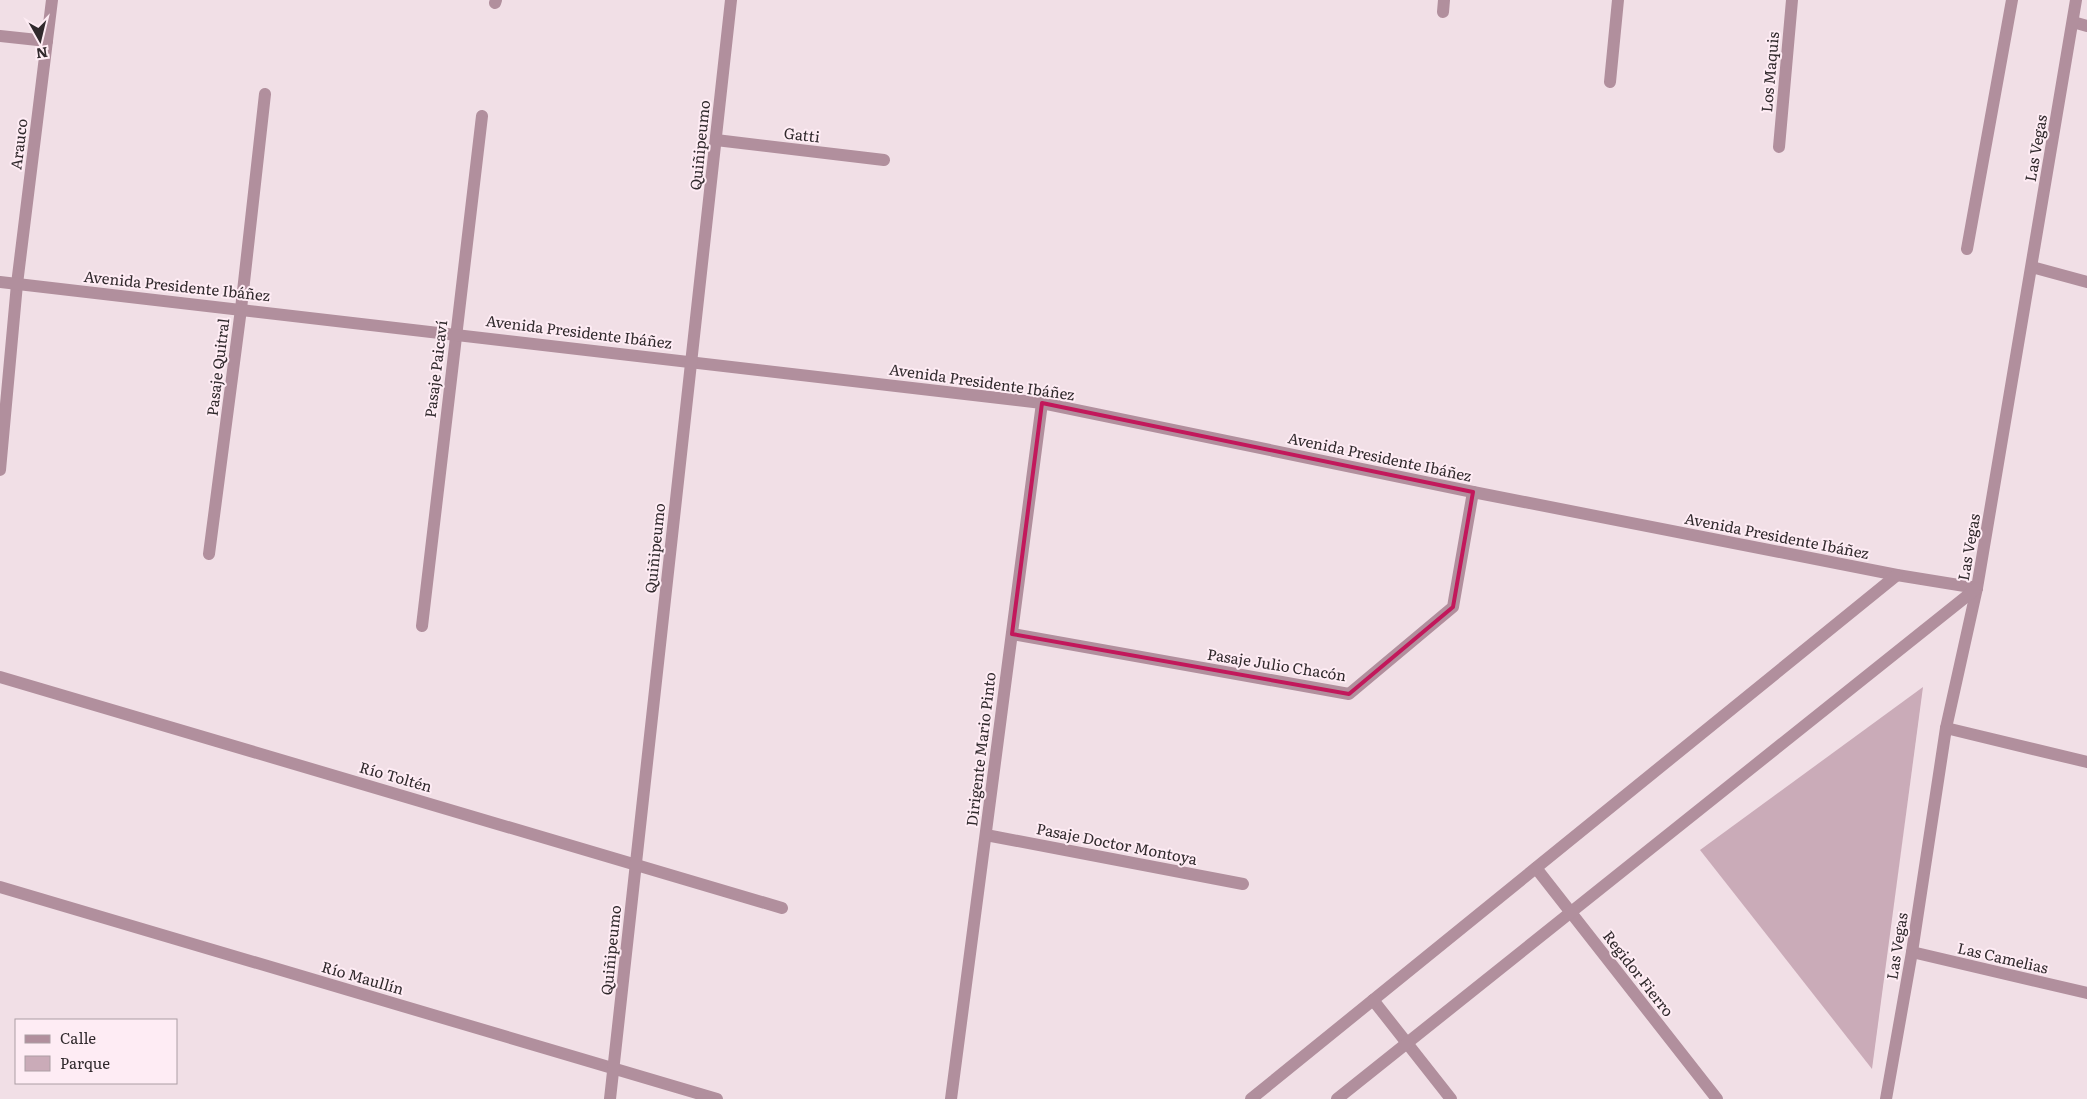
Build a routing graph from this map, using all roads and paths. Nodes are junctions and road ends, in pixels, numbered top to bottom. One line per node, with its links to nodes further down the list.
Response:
1 (52, 0): 10 (street, Arauco)
2 (731, 0): 14 (street, Quiñipeumo)
3 (1618, 0): 11 (street)
4 (1792, 0): 15 (street, Los Maquis)
5 (2012, 0): 17 (street)
6 (2076, 0): 7 (street, Las Vegas)
7 (2073, 22): 8 (street); 18 (street, Las Vegas)
8 (2087, 26)
9 (0, 36): 10 (street)
10 (47, 41): 21 (street, Arauco)
11 (1610, 82)
12 (265, 94): 22 (street, Pasaje Quitral)
13 (482, 116): 23 (street, Pasaje Paicaví)
14 (716, 140): 16 (street, Gatti); 24 (street, Quiñipeumo)
15 (1779, 147)
16 (884, 160)
17 (1967, 249)
18 (2032, 267): 20 (street); 30 (street, Las Vegas)
19 (0, 282): 21 (street, Avenida Presidente Ibáñez)
20 (2087, 282)
21 (17, 284): 22 (street, Avenida Presidente Ibáñez); 26 (street, Arauco)
22 (241, 309): 23 (street, Avenida Presidente Ibáñez); 28 (street, Pasaje Quitral)
23 (455, 333): 24 (street, Avenida Presidente Ibáñez); 31 (street, Pasaje Paicaví)
24 (690, 360): 25 (street, Avenida Presidente Ibáñez); 37 (street, Quiñipeumo)
25 (1042, 403): 27 (street, Avenida Presidente Ibáñez); 32 (street, Dirigente Mario Pinto)
26 (0, 470)
27 (1473, 492): 29 (street, Avenida Presidente Ibáñez); 32 (street, Pasaje Julio Chacón)
28 (209, 554)
29 (1898, 575): 30 (street, Avenida Presidente Ibáñez); 38 (street)
30 (1977, 588): 34 (street, Las Vegas); 42 (street)
31 (422, 626)
32 (1012, 634): 36 (street, Dirigente Mario Pinto)
33 (0, 677): 37 (street, Río Toltén)
34 (1946, 728): 35 (street); 43 (street, Las Vegas)
35 (2087, 762)
36 (986, 835): 39 (street, Pasaje Doctor Montoya); 50 (street, Dirigente Mario Pinto)
37 (636, 864): 41 (street, Río Toltén); 47 (street, Quiñipeumo)
38 (1536, 868): 42 (street, Regidor Fierro); 45 (street)
39 (1243, 884)
40 (0, 887): 47 (street, Río Maullín)
41 (782, 908)
42 (1571, 913): 46 (street); 54 (street, Regidor Fierro)
43 (1912, 952): 44 (street, Las Camelias); 55 (street, Las Vegas)
44 (2087, 993)
45 (1373, 1000): 46 (street); 51 (street)
46 (1407, 1043): 52 (street); 53 (street)
47 (614, 1068): 48 (street, Quiñipeumo); 49 (street, Río Maullín)
48 (610, 1099)
49 (717, 1099)
50 (951, 1099)
51 (1251, 1099)
52 (1337, 1099)
53 (1451, 1099)
54 (1718, 1099)
55 (1886, 1099)

